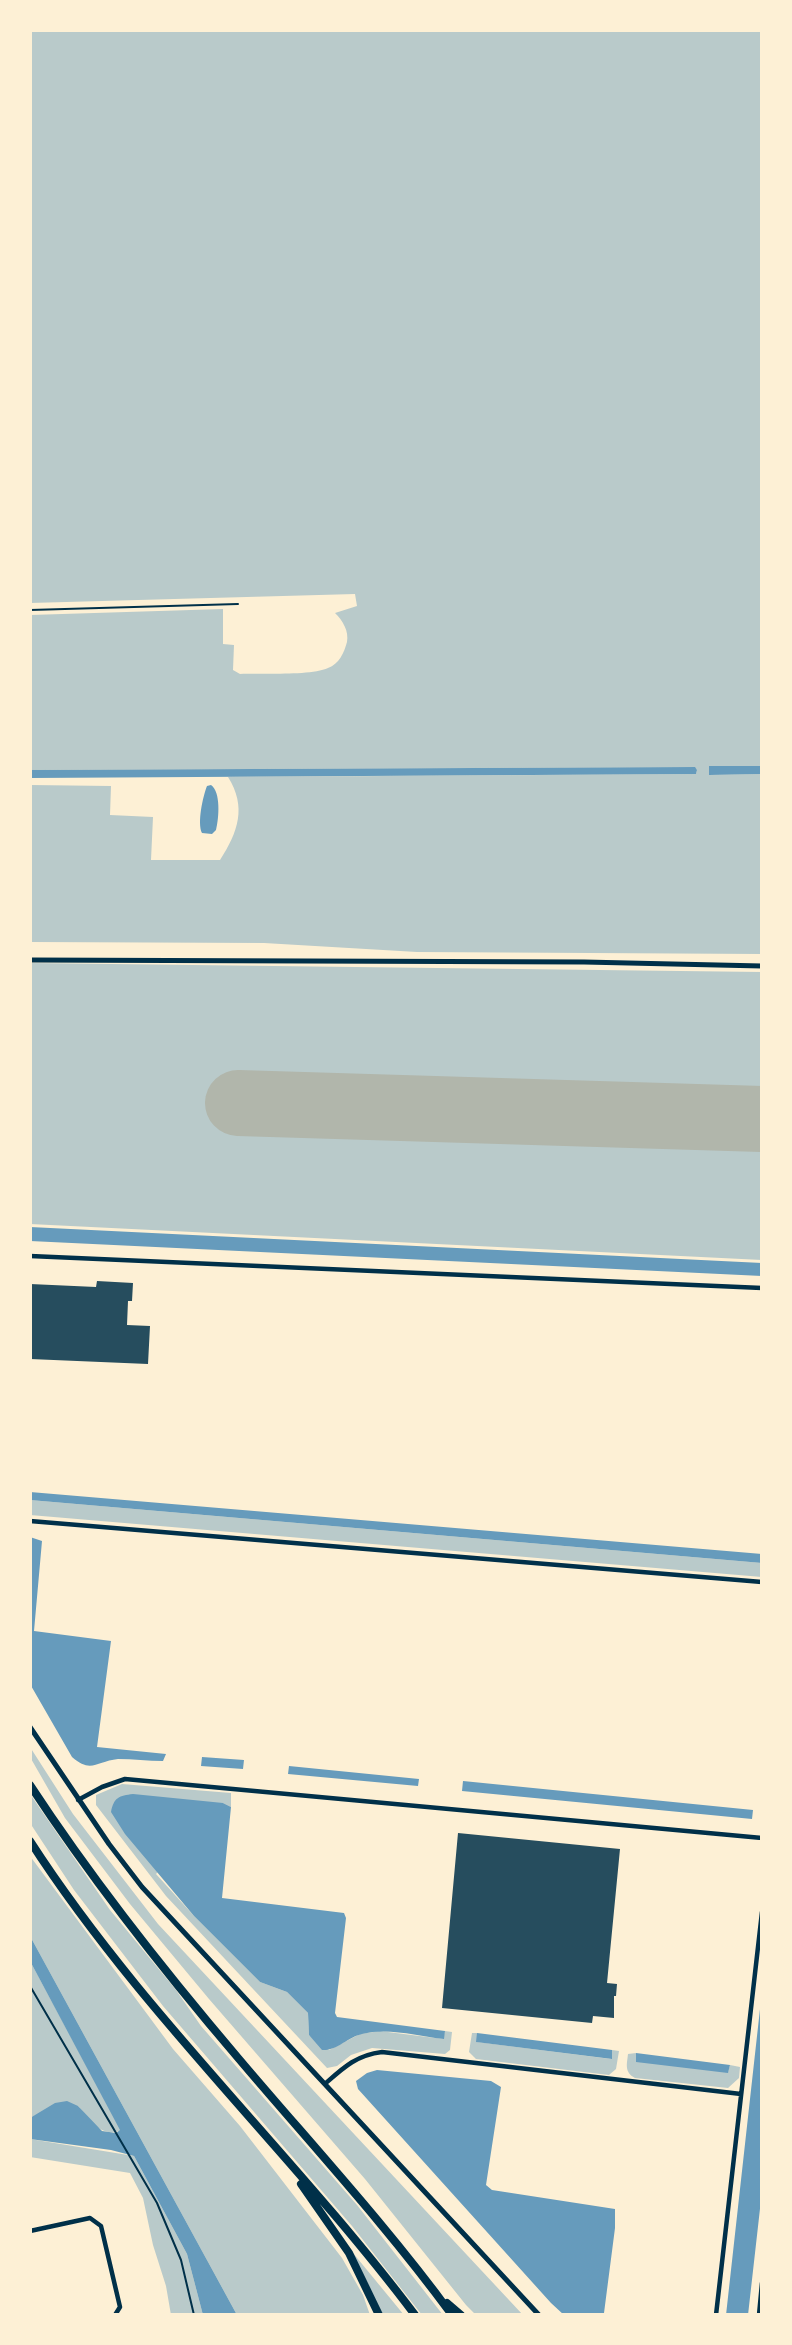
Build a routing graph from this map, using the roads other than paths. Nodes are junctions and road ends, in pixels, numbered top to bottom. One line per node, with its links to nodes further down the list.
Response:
1 (30, 960): 2 (street)
2 (762, 967)
3 (30, 1256): 4 (street)
4 (762, 1288)
5 (30, 1521): 6 (street)
6 (762, 1582)
7 (30, 1727): 9 (street)
8 (30, 1785): 18 (highway)
9 (78, 1800): 10 (street); 13 (street)
10 (762, 1838)
11 (30, 1841): 15 (highway)
12 (762, 1912): 14 (street)
13 (326, 2083): 14 (street); 24 (street)
14 (740, 2094): 25 (street)
15 (282, 2155): 20 (highway); 21 (highway)
16 (30, 2231): 19 (street)
17 (762, 2283): 26 (street)
18 (436, 2293): 22 (highway); 23 (highway)
19 (115, 2315)
20 (379, 2315)
21 (415, 2315)
22 (452, 2315)
23 (461, 2315)
24 (539, 2315)
25 (716, 2315)
26 (759, 2315)

